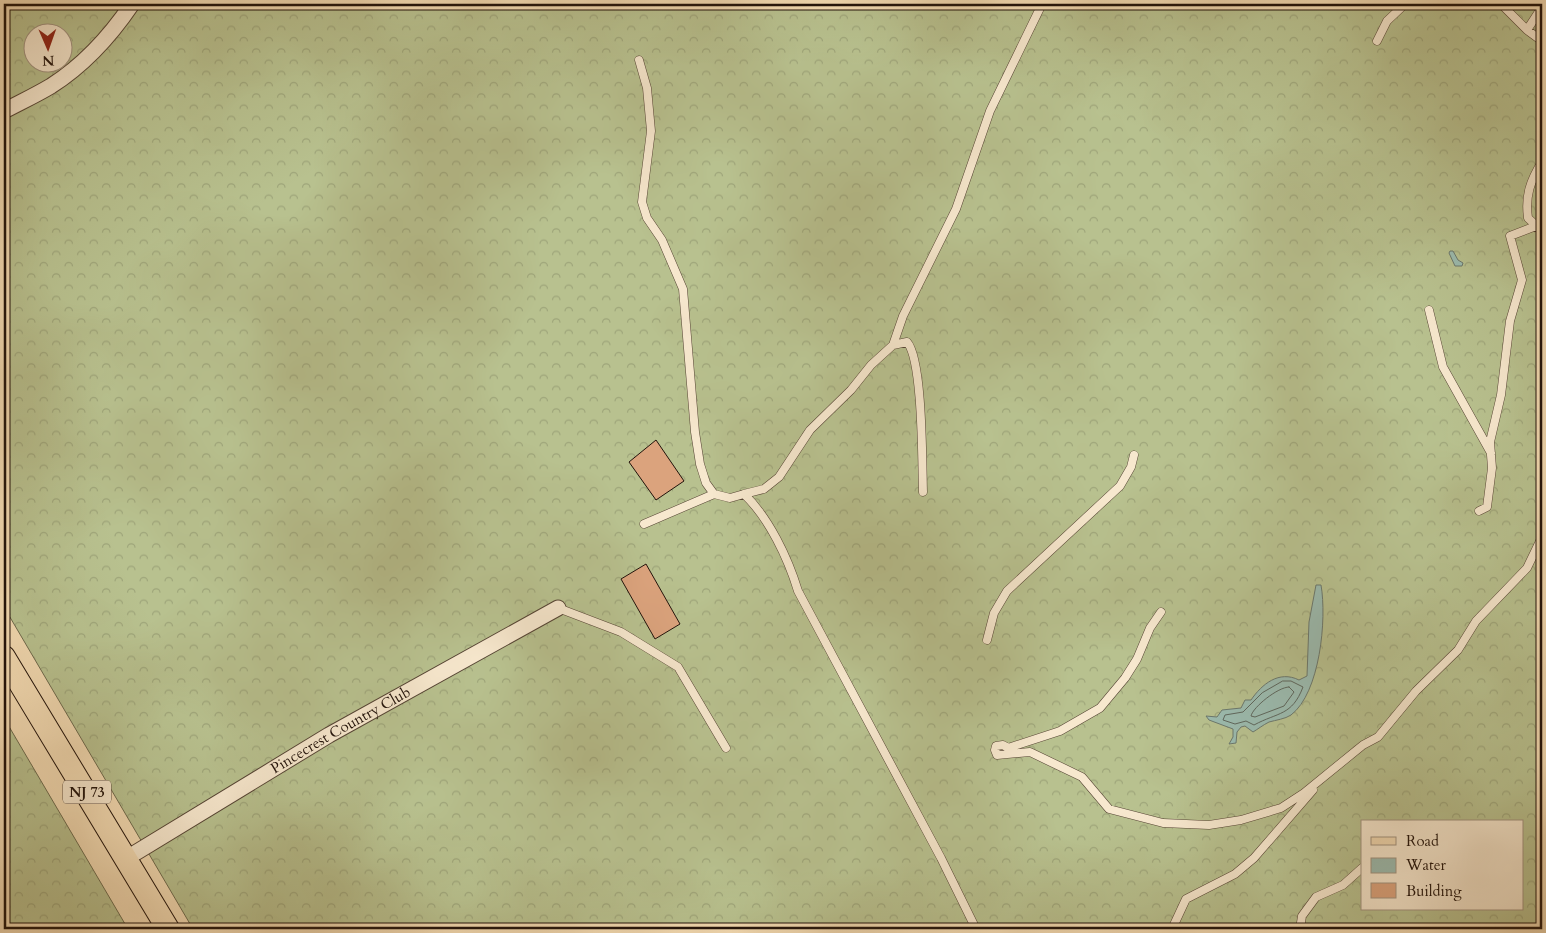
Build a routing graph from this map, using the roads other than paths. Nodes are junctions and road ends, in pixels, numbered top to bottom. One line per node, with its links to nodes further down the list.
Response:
1 (132, 4): 10 (street)
2 (1042, 4): 14 (lane)
3 (1405, 4): 7 (lane)
4 (1501, 4): 6 (lane)
5 (1542, 7): 6 (lane)
6 (1527, 30): 8 (lane)
7 (1377, 41)
8 (1542, 41)
9 (639, 60): 18 (lane)
10 (4, 111)
11 (1542, 162): 12 (lane)
12 (1539, 228): 15 (lane)
13 (1429, 310): 15 (lane)
14 (894, 345): 17 (lane); 19 (lane)
15 (1491, 453): 20 (lane)
16 (1134, 455): 25 (lane)
17 (923, 492)
18 (714, 494): 19 (lane); 21 (lane)
19 (744, 494): 32 (lane)
20 (1479, 511)
21 (644, 524)
22 (1542, 537): 28 (lane)
23 (558, 608): 27 (lane); 29 (street, Pincecrest Country Club)
24 (1161, 612): 28 (lane)
25 (987, 640)
26 (4, 657): 29 (main road, NJ 73)
27 (726, 748)
28 (1320, 780): 33 (lane)
29 (127, 858): 31 (main road, NJ 73)
30 (1361, 869): 34 (lane)
31 (168, 929)
32 (976, 929)
33 (1172, 929)
34 (1300, 929)

